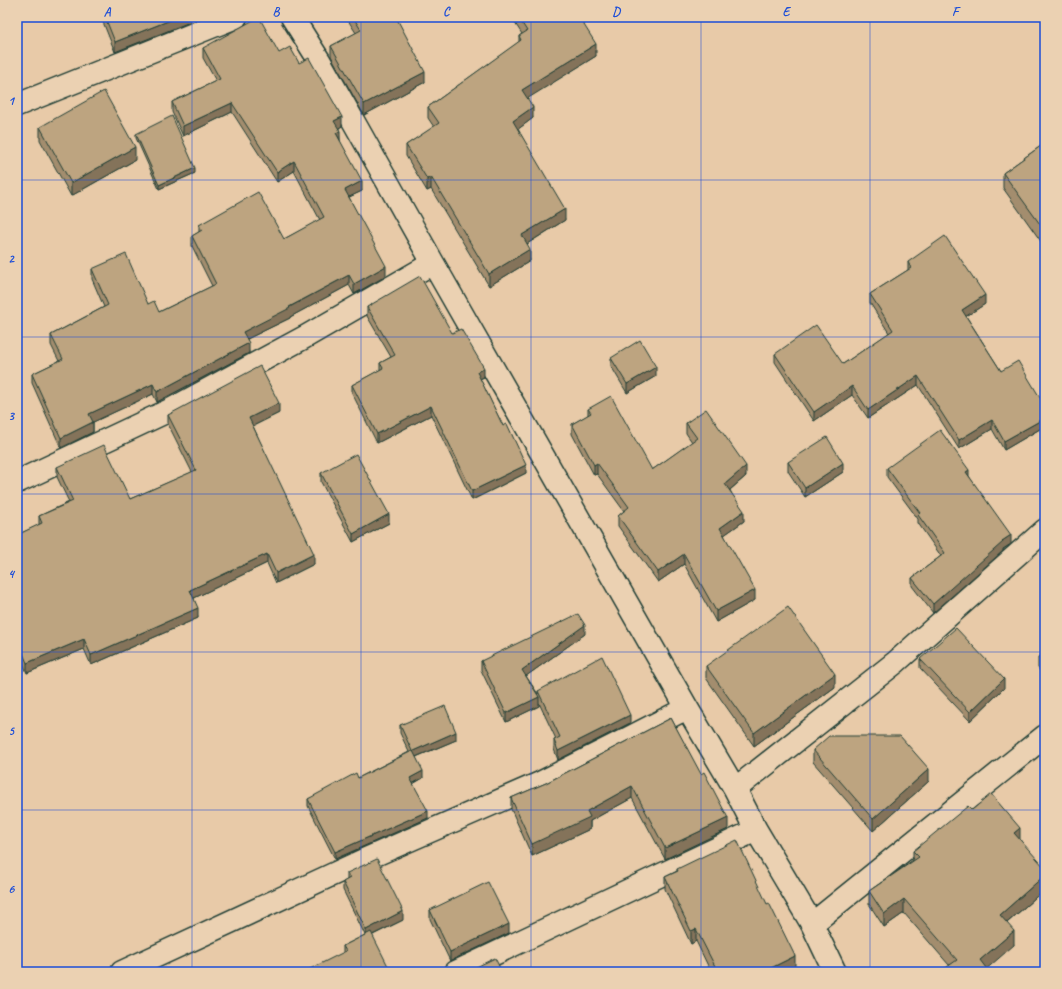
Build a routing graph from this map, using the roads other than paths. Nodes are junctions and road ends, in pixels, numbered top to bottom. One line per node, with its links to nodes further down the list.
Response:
1 (236, 17): 3 (street)
2 (292, 17): 4 (street)
3 (17, 105)
4 (433, 263): 5 (street); 7 (street)
5 (17, 482)
6 (1045, 530): 9 (street)
7 (687, 708): 9 (street); 12 (street)
8 (1045, 736): 11 (street)
9 (735, 789): 10 (street)
10 (756, 830): 11 (street); 13 (street)
11 (812, 924): 14 (street)
12 (122, 972)
13 (456, 972)
14 (835, 972)

